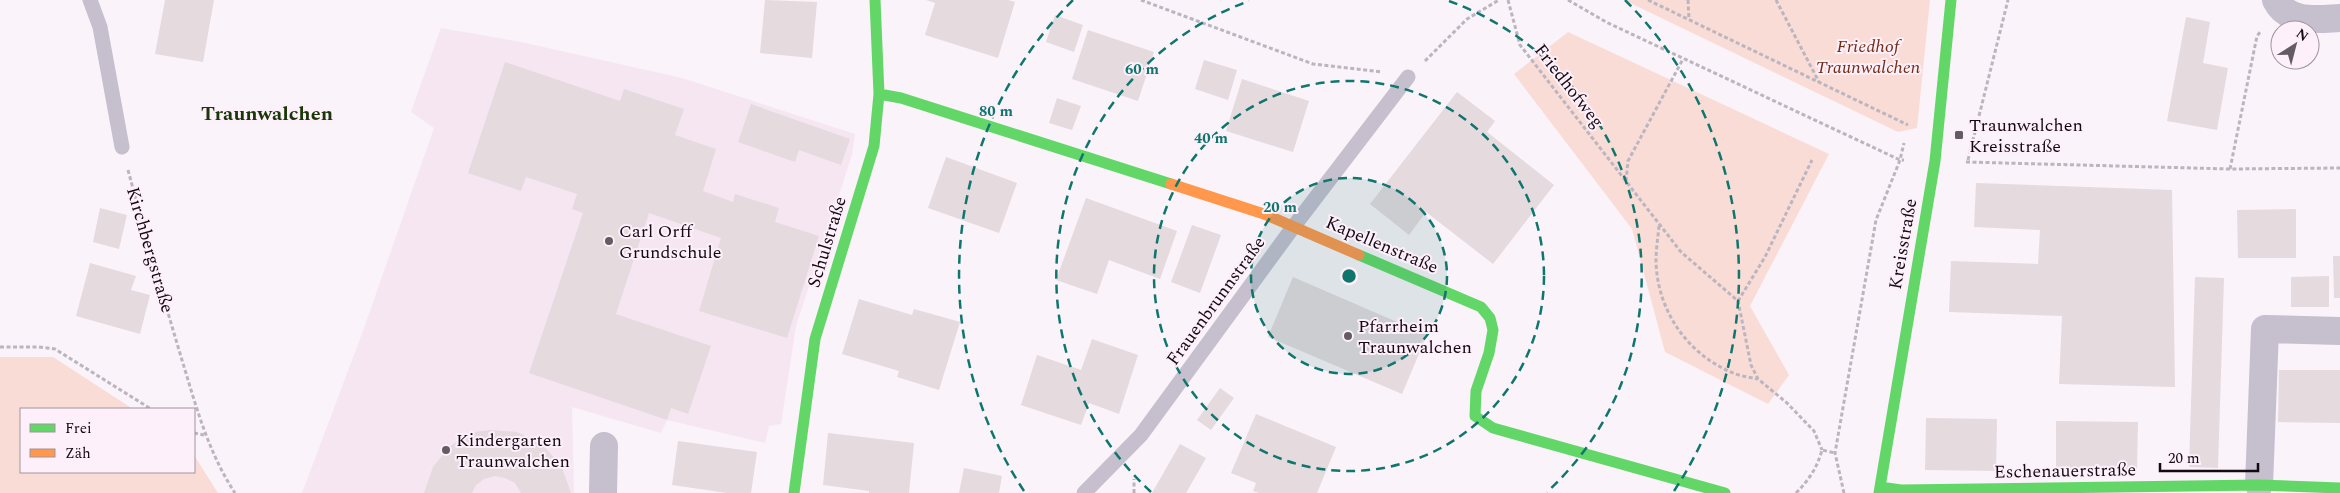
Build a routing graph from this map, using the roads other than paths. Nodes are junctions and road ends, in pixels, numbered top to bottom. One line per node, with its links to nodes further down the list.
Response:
1 (90, 0): 8 (lane)
2 (875, 0): 7 (street, Schulstraße)
3 (1951, 0): 14 (street, Kreisstraße)
4 (2278, 4): 5 (street)
5 (2340, 18)
6 (1406, 80): 9 (lane, Frauenbrunnstraße)
7 (879, 94): 9 (street, Kapellenstraße); 17 (street, Schulstraße)
8 (122, 147)
9 (1294, 226): 18 (lane, Frauenbrunnstraße); 19 (street, Kapellenstraße)
10 (2340, 331): 12 (street)
11 (604, 446): 16 (street)
12 (2259, 485): 13 (street, Eschenauerstraße); 15 (street, Eschenauerstraße)
13 (2340, 488)
14 (1880, 490): 15 (street, Eschenauerstraße)
15 (2172, 490)
16 (603, 493)
17 (794, 493)
18 (1084, 493)
19 (1725, 493)

